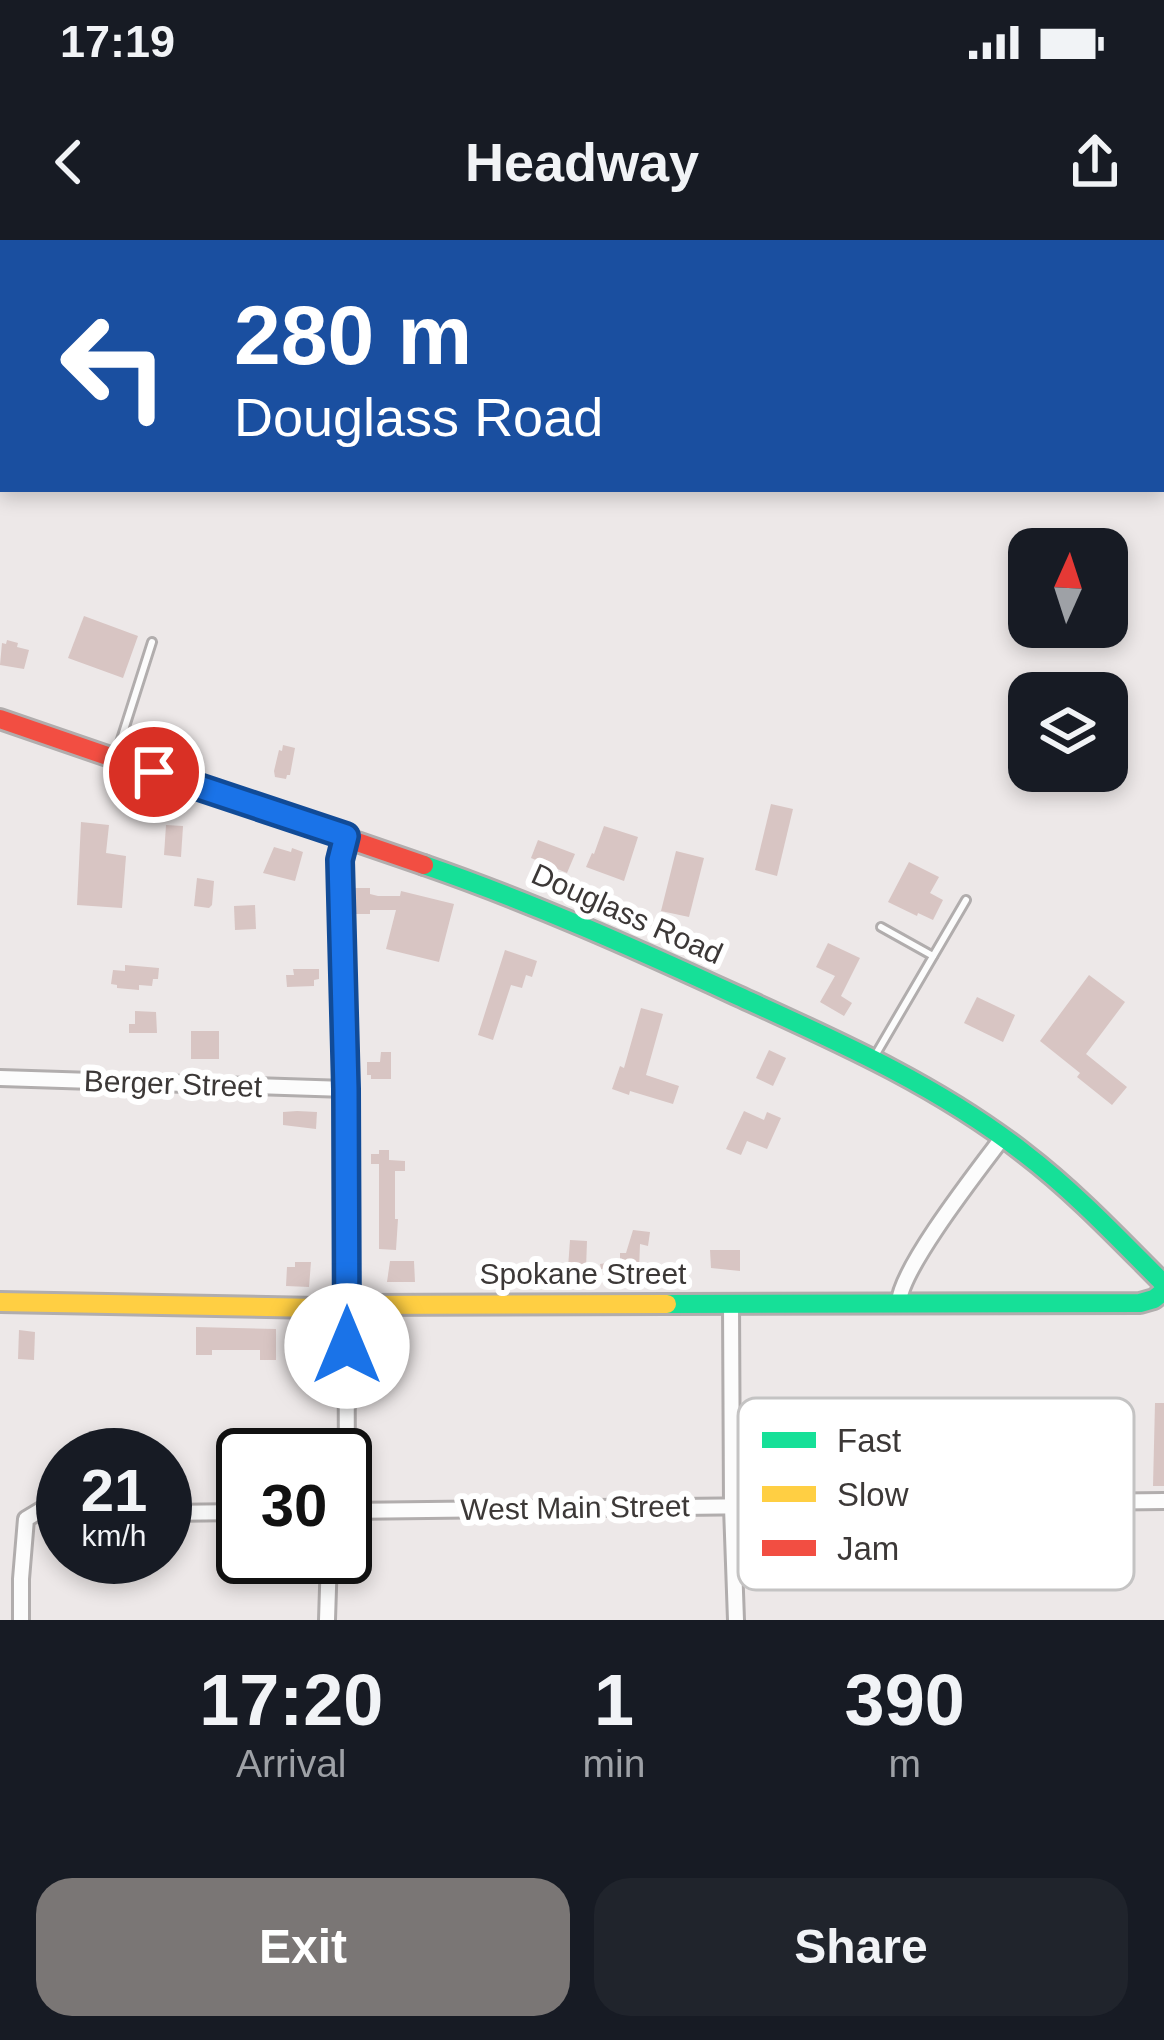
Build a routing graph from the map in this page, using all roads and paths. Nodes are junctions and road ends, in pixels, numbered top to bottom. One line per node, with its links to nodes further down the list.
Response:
1 (152, 642): 3 (lane)
2 (0, 718): 3 (main road, Douglass Road)
3 (115, 759): 4 (main road, Douglass Road)
4 (346, 836): 8 (main road, Douglass Road); 10 (street)
5 (966, 900): 7 (lane)
6 (881, 927): 7 (lane)
7 (933, 956): 8 (lane)
8 (874, 1058): 11 (main road, Douglass Road)
9 (0, 1078): 10 (street, Berger Street)
10 (346, 1089): 16 (street)
11 (1003, 1137): 12 (main road, Douglass Road); 14 (street)
12 (1164, 1288): 14 (main road, Spokane Street)
13 (0, 1302): 16 (main road, Spokane Street)
14 (898, 1302): 15 (main road, Spokane Street)
15 (730, 1303): 16 (main road, Spokane Street); 20 (street)
16 (347, 1305): 17 (street)
17 (346, 1428)
18 (1134, 1501): 19 (street, West Main Street)
19 (1164, 1501)
20 (732, 1507): 21 (street, West Main Street); 22 (street, West Main Street); 27 (street)
21 (738, 1507)
22 (372, 1511)
23 (36, 1512): 25 (street)
24 (328, 1584): 26 (street)
25 (21, 1620)
26 (327, 1620)
27 (736, 1620)

